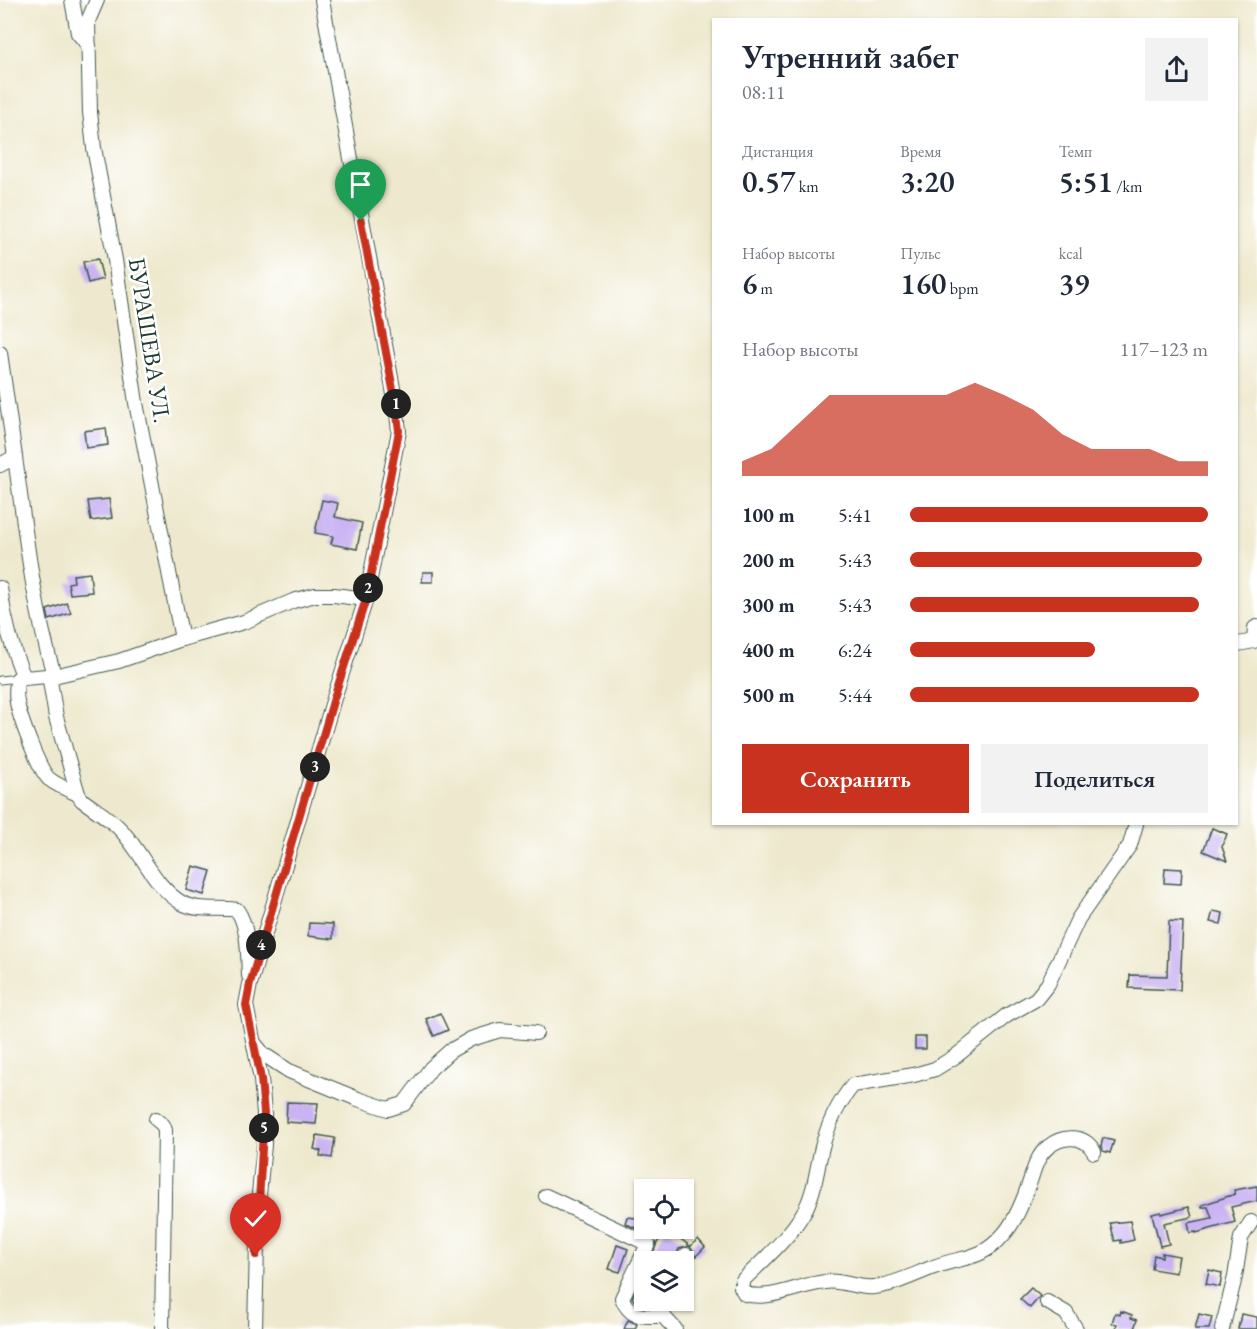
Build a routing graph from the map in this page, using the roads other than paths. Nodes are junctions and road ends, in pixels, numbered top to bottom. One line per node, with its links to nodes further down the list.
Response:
1 (72, 0): 4 (street)
2 (97, 0): 4 (street, БУРАШЕВА УЛ.)
3 (322, 0): 9 (street)
4 (89, 46): 11 (street, БУРАШЕВА УЛ.)
5 (0, 353): 6 (street)
6 (15, 458): 7 (street); 13 (street)
7 (0, 465)
8 (0, 588): 14 (street)
9 (366, 599): 11 (street); 18 (street)
10 (1256, 636): 12 (street)
11 (182, 639): 13 (street)
12 (1238, 644)
13 (52, 675): 14 (street); 16 (street)
14 (21, 678): 15 (lane); 16 (street)
15 (0, 680)
16 (78, 794): 18 (street)
17 (1136, 825): 22 (street)
18 (250, 984): 20 (street)
19 (536, 1033): 20 (street)
20 (255, 1044): 30 (street)
21 (156, 1119): 29 (street)
22 (1094, 1152)
23 (546, 1196): 27 (street)
24 (1251, 1222): 32 (street)
25 (1047, 1302): 28 (street)
26 (662, 1311): 27 (street)
27 (663, 1316): 31 (street)
28 (1082, 1328)
29 (162, 1329)
30 (255, 1329)
31 (675, 1329)
32 (1222, 1329)

